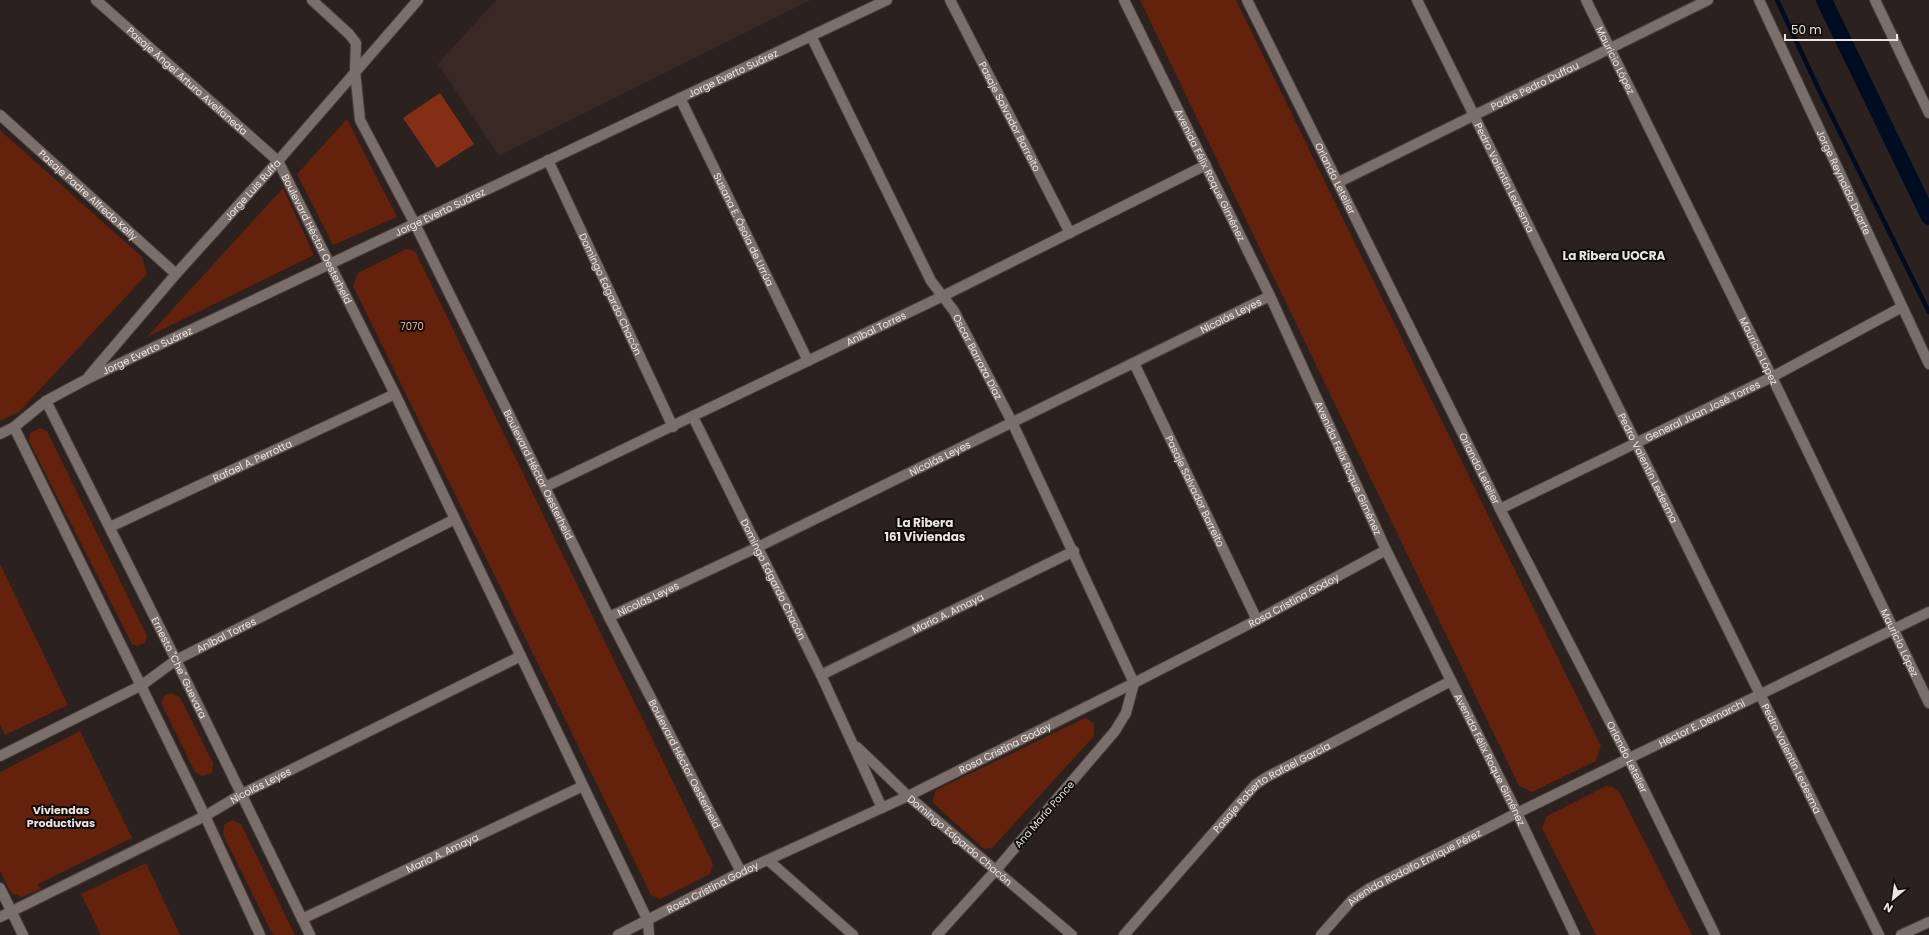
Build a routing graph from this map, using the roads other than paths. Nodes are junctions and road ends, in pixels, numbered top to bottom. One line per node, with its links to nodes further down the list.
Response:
1 (96, 0): 21 (street, Pasaje Ángel Arturo Avellaneda)
2 (312, 0): 15 (street, Boulevard Héctor Oesterheld)
3 (418, 0): 15 (street, Jorge Luis Ruffa)
4 (887, 0): 13 (street, Jorge Everto Suárez)
5 (950, 0): 25 (street, Pasaje Salvador Barreito)
6 (1124, 0): 22 (street, Avenida Félix Roque Giménez)
7 (1247, 0): 23 (street, Orlando Letelier)
8 (1417, 0): 19 (street, Pedro Valentín Ledesma)
9 (1586, 0): 14 (street, Mauricio López)
10 (1708, 0): 14 (street, Padre Pedro Duffau)
11 (1759, 0): 30 (street, Jorge Reynaldo Duarte)
12 (1875, 0): 17 (street)
13 (811, 36): 16 (street, Jorge Everto Suárez); 28 (street, Oscar Barraza Díaz)
14 (1611, 49): 19 (street, Padre Pedro Duffau); 34 (street, Mauricio López)
15 (355, 71): 21 (street, Jorge Luis Ruffa); 24 (street, Boulevard Héctor Oesterheld)
16 (680, 98): 20 (street, Jorge Everto Suárez); 31 (street, Susana E. Ósola de Urrúa)
17 (1929, 112)
18 (0, 115): 27 (street, Pasaje Padre Alfredo Kelly)
19 (1475, 115): 23 (street, Padre Pedro Duffau); 43 (street, Pedro Valentín Ledesma)
20 (548, 160): 24 (street, Jorge Everto Suárez); 41 (street, Domingo Edgardo Chacón)
21 (278, 162): 26 (street, Boulevard Héctor Oesterheld); 27 (street, Jorge Luis Ruffa)
22 (1206, 165): 25 (street, Aníbal Torres); 29 (street, Avenida Félix Roque Giménez)
23 (1339, 182): 45 (street, Orlando Letelier)
24 (415, 224): 26 (street, Jorge Everto Suárez); 44 (street, Boulevard Héctor Oesterheld)
25 (1070, 233): 28 (street, Aníbal Torres)
26 (330, 264): 35 (street, Jorge Everto Suárez); 36 (street, Boulevard Héctor Oesterheld)
27 (176, 274): 35 (street, Jorge Luis Ruffa)
28 (944, 296): 31 (street, Aníbal Torres); 39 (street, Oscar Barraza Díaz)
29 (1270, 296): 32 (street, Nicolás Leyes); 49 (street, Avenida Félix Roque Giménez)
30 (1902, 307): 33 (street, Jorge Reynaldo Duarte); 34 (street, General Juan José Torres)
31 (808, 362): 38 (street, Aníbal Torres)
32 (1134, 363): 39 (street, Nicolás Leyes); 53 (street, Pasaje Salvador Barreito)
33 (1929, 364)
34 (1772, 377): 43 (street, General Juan José Torres); 54 (street, Mauricio López)
35 (87, 379): 37 (street, Jorge Everto Suárez)
36 (395, 394): 46 (street, Boulevard Héctor Oesterheld); 47 (street, Rafael A. Perrotta)
37 (46, 401): 40 (street, Jorge Everto Suárez); 47 (street, Ernesto "Che" Guevara)
38 (693, 417): 41 (street, Aníbal Torres); 48 (street, Domingo Edgardo Chacón)
39 (1012, 422): 48 (street, Nicolás Leyes); 50 (street, Oscar Barraza Díaz)
40 (14, 427): 42 (street, Jorge Everto Suárez); 60 (street)
41 (673, 427): 44 (street, Aníbal Torres)
42 (0, 434)
43 (1635, 444): 45 (street, General Juan José Torres); 61 (street, Pedro Valentín Ledesma)
44 (545, 487): 52 (street, Boulevard Héctor Oesterheld)
45 (1500, 509): 65 (street, Orlando Letelier)
46 (455, 519): 55 (street, Boulevard Héctor Oesterheld); 56 (street, Aníbal Torres)
47 (110, 527): 56 (street, Ernesto "Che" Guevara)
48 (758, 547): 52 (street, Nicolás Leyes); 57 (street, Domingo Edgardo Chacón)
49 (1386, 550): 53 (street, Rosa Cristina Godoy); 58 (street, Avenida Félix Roque Giménez)
50 (1074, 551): 57 (street, Mario A. Amaya); 59 (street, Oscar Barraza Díaz)
51 (1929, 612): 54 (street, Héctor E. Demarchi)
52 (608, 617): 74 (street, Boulevard Héctor Oesterheld)
53 (1257, 620): 59 (street, Rosa Cristina Godoy)
54 (1893, 630): 61 (street, Héctor E. Demarchi); 62 (street, Mauricio López)
55 (521, 656): 66 (street, Boulevard Héctor Oesterheld); 67 (street, Nicolás Leyes)
56 (176, 660): 60 (street, Aníbal Torres); 67 (street, Ernesto "Che" Guevara)
57 (822, 675): 63 (street, Domingo Edgardo Chacón)
58 (1451, 681): 70 (street, Avenida Félix Roque Giménez); 90 (street, Pasaje Roberto Rafael García)
59 (1134, 683): 68 (street, Rosa Cristina Godoy); 73 (street, Ana María Ponce)
60 (142, 685): 64 (street, Aníbal Torres); 71 (street)
61 (1760, 695): 65 (street, Héctor E. Demarchi); 94 (street, Pedro Valentín Ledesma)
62 (1929, 703)
63 (852, 742): 68 (street, Domingo Edgardo Chacón); 69 (street, Domingo Edgardo Chacón)
64 (0, 756)
65 (1628, 759): 70 (street, Héctor E. Demarchi); 93 (street, Orlando Letelier)
66 (583, 786): 78 (street, Mario A. Amaya); 79 (street, Boulevard Héctor Oesterheld)
67 (242, 794): 71 (street, Nicolás Leyes); 78 (street, Ernesto "Che" Guevara)
68 (908, 796): 69 (street, Rosa Cristina Godoy); 73 (street, Domingo Edgardo Chacón)
69 (882, 808): 72 (street, Rosa Cristina Godoy)
70 (1517, 813): 91 (street, Avenida Rodolfo Enrique Pérez); 92 (street, Avenida Félix Roque Giménez)
71 (205, 816): 76 (street, Nicolás Leyes); 83 (street)
72 (768, 860): 74 (street, Rosa Cristina Godoy); 87 (street)
73 (996, 870): 88 (street, Ana María Ponce); 89 (street, Domingo Edgardo Chacón)
74 (741, 872): 79 (street, Rosa Cristina Godoy)
75 (0, 888): 76 (street)
76 (11, 911): 77 (street, Nicolás Leyes); 82 (street)
77 (0, 917)
78 (302, 919): 84 (street, Ernesto "Che" Guevara)
79 (648, 920): 85 (street, Rosa Cristina Godoy); 86 (street)
80 (1929, 922): 81 (street)
81 (1912, 933): 95 (street)
82 (22, 935)
83 (260, 935)
84 (310, 935)
85 (618, 935)
86 (649, 935)
87 (853, 935)
88 (937, 935)
89 (1072, 935)
90 (1124, 935)
91 (1321, 935)
92 (1575, 935)
93 (1715, 935)
94 (1879, 935)
95 (1901, 935)

